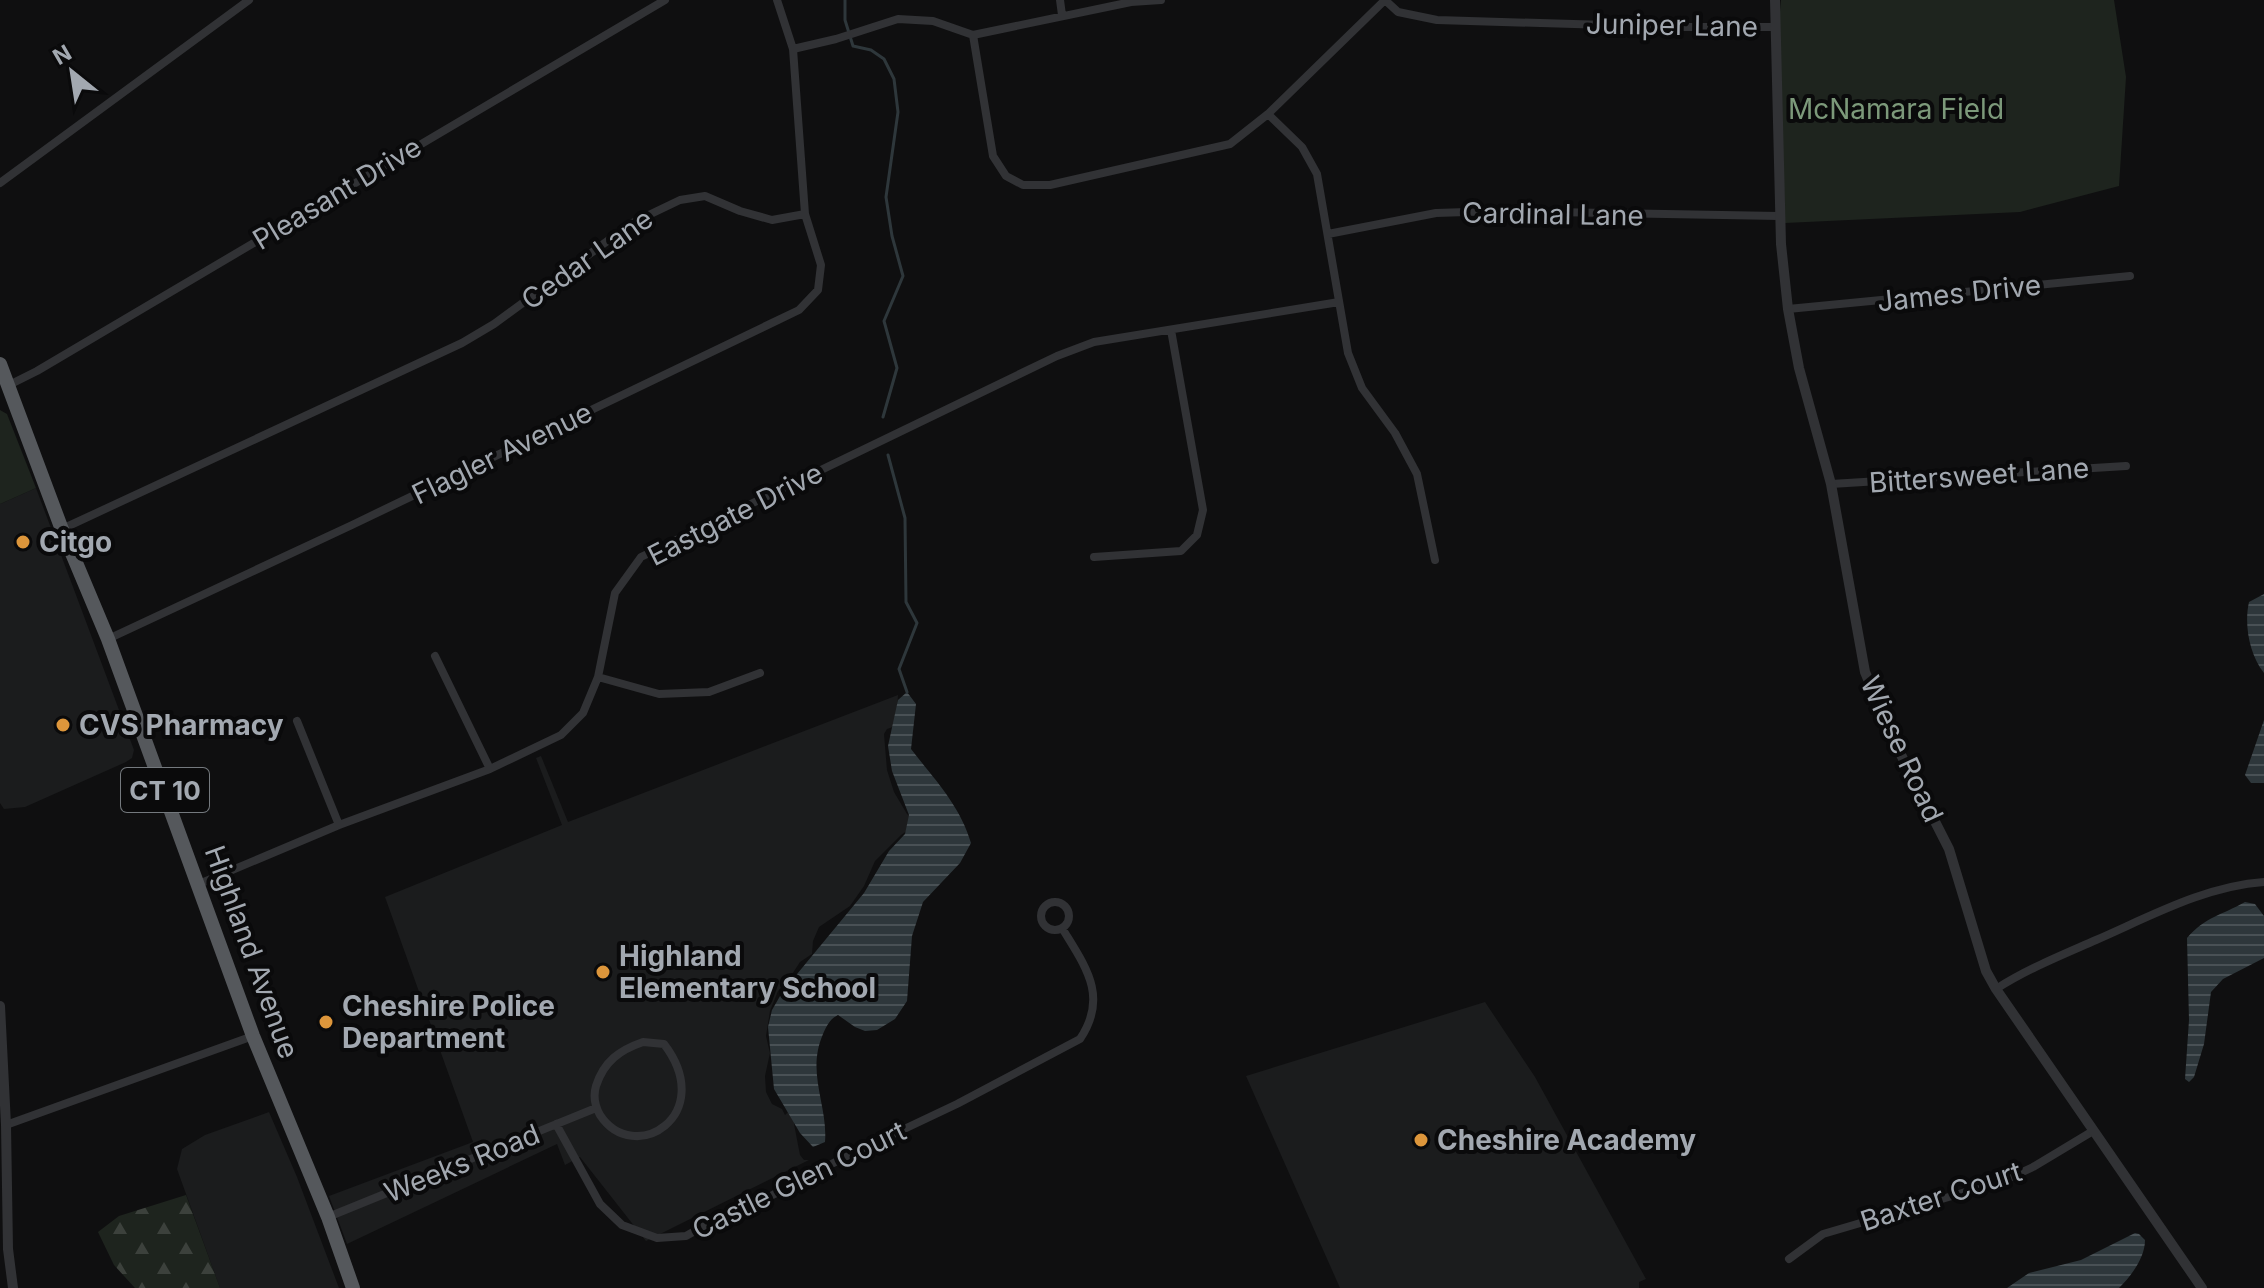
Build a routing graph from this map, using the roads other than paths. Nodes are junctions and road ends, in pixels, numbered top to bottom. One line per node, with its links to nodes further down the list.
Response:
1 (249, 0): 13 (street)
2 (665, 0): 22 (street, Pleasant Drive)
3 (777, 0): 11 (street)
4 (1060, 0): 8 (street)
5 (1161, 0): 8 (street)
6 (1385, 0): 9 (street, Juniper Lane); 12 (street)
7 (1775, 0): 9 (street, Wiese Road)
8 (1062, 15): 10 (street)
9 (1773, 27): 15 (street, Wiese Road)
10 (973, 35): 11 (street); 12 (street)
11 (793, 49): 14 (street)
12 (1268, 114): 16 (street)
13 (0, 183)
14 (805, 214): 25 (street, Cedar Lane); 28 (street, Flagler Avenue)
15 (1779, 216): 16 (street, Cardinal Lane); 19 (street, Wiese Road)
16 (1328, 234): 18 (street)
17 (2130, 276): 19 (street, James Drive)
18 (1339, 302): 20 (street, Eastgate Drive); 27 (street)
19 (1788, 309): 24 (street, Wiese Road)
20 (1171, 330): 26 (street); 31 (street, Eastgate Drive)
21 (0, 364): 22 (highway, Highland Avenue / CT 10)
22 (3, 389): 25 (highway, Highland Avenue / CT 10)
23 (2126, 466): 24 (street, Bittersweet Lane)
24 (1831, 484): 38 (street, Wiese Road)
25 (62, 529): 28 (highway, Highland Avenue / CT 10)
26 (1094, 557)
27 (1435, 560)
28 (108, 639): 36 (highway, Highland Avenue / CT 10)
29 (435, 656): 33 (street)
30 (760, 673): 31 (street)
31 (598, 677): 33 (street, Eastgate Drive)
32 (297, 721): 34 (street)
33 (490, 769): 34 (street, Eastgate Drive)
34 (339, 825): 36 (street, Eastgate Drive)
35 (2264, 882): 38 (street)
36 (199, 884): 40 (highway, Highland Avenue / CT 10)
37 (1062, 928): 42 (street, Castle Glen Court)
38 (1996, 989): 44 (street, Wiese Road)
39 (0, 1006): 43 (street)
40 (253, 1036): 43 (street); 45 (highway, Highland Avenue / CT 10)
41 (596, 1108): 41 (street); 42 (street, Weeks Road)
42 (556, 1124): 45 (street, Weeks Road)
43 (6, 1125): 46 (street)
44 (2093, 1131): 47 (street, Baxter Court); 50 (street, Wiese Road)
45 (328, 1217): 49 (highway, Highland Avenue / CT 10)
46 (4, 1250): 48 (street)
47 (1789, 1259)
48 (13, 1288)
49 (353, 1288)
50 (2202, 1288)

